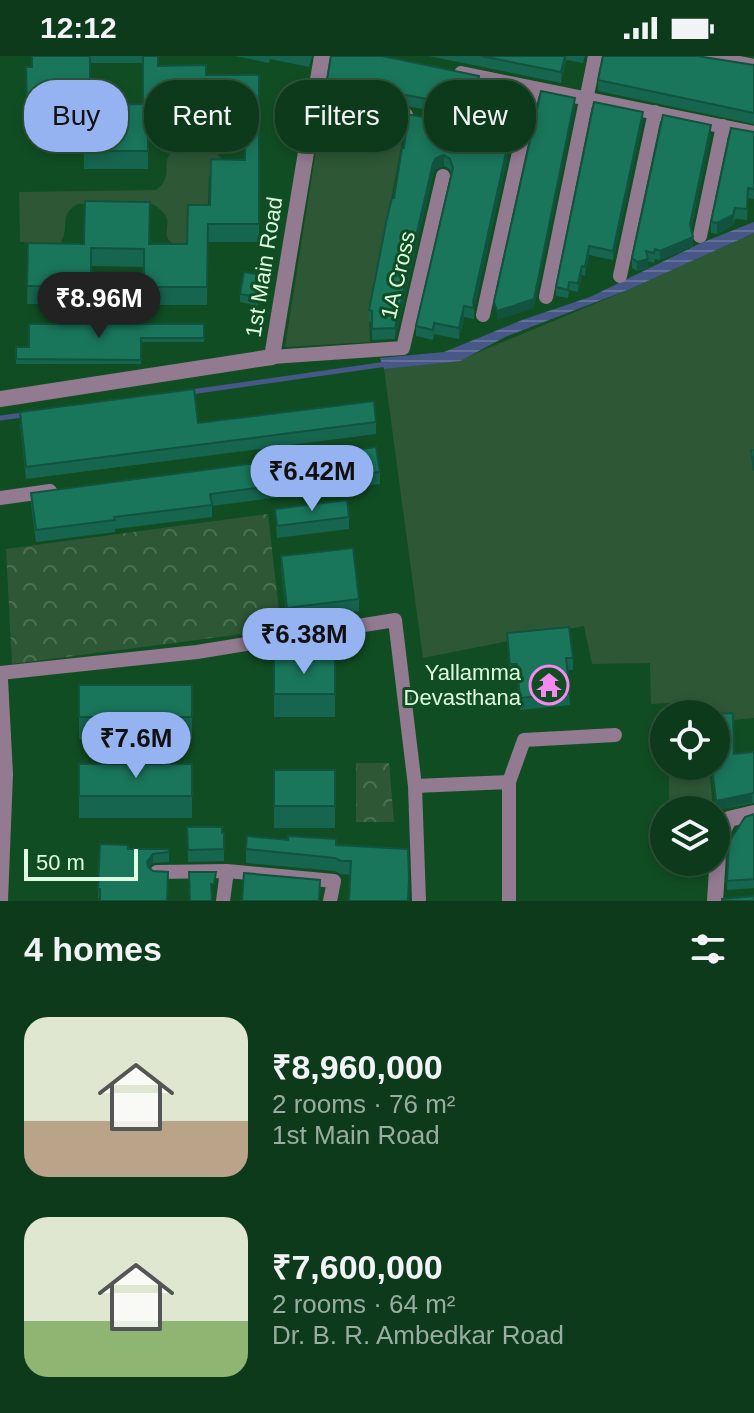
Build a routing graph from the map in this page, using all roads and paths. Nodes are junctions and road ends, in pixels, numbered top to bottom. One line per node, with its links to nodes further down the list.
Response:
1 (322, 56): 7 (street, 1st Main Road)
2 (595, 56): 10 (street)
3 (705, 56): 4 (street)
4 (738, 60): 5 (street)
5 (754, 66)
6 (449, 71): 8 (street)
7 (317, 80)
8 (491, 80)
9 (536, 90): 10 (street)
10 (585, 99): 11 (street); 19 (street)
11 (655, 112): 12 (street); 18 (street)
12 (723, 126): 13 (street); 17 (street)
13 (754, 133)
14 (305, 152): 21 (street, 1st Main Road)
15 (519, 152): 20 (street)
16 (443, 176): 21 (street, 1A Cross)
17 (700, 236)
18 (620, 276)
19 (546, 297)
20 (483, 315)
21 (272, 357): 22 (street, 1st Main Road)
22 (0, 399)
23 (63, 490): 24 (street)
24 (0, 498)
25 (0, 673): 29 (street)
26 (0, 680): 33 (street)
27 (615, 735): 28 (street)
28 (509, 782): 29 (street); 37 (street)
29 (415, 786): 36 (street)
30 (754, 813): 38 (street)
31 (227, 871): 32 (street); 34 (street); 35 (street)
32 (157, 872)
33 (0, 901)
34 (223, 901)
35 (330, 901)
36 (419, 901)
37 (509, 901)
38 (721, 901)

